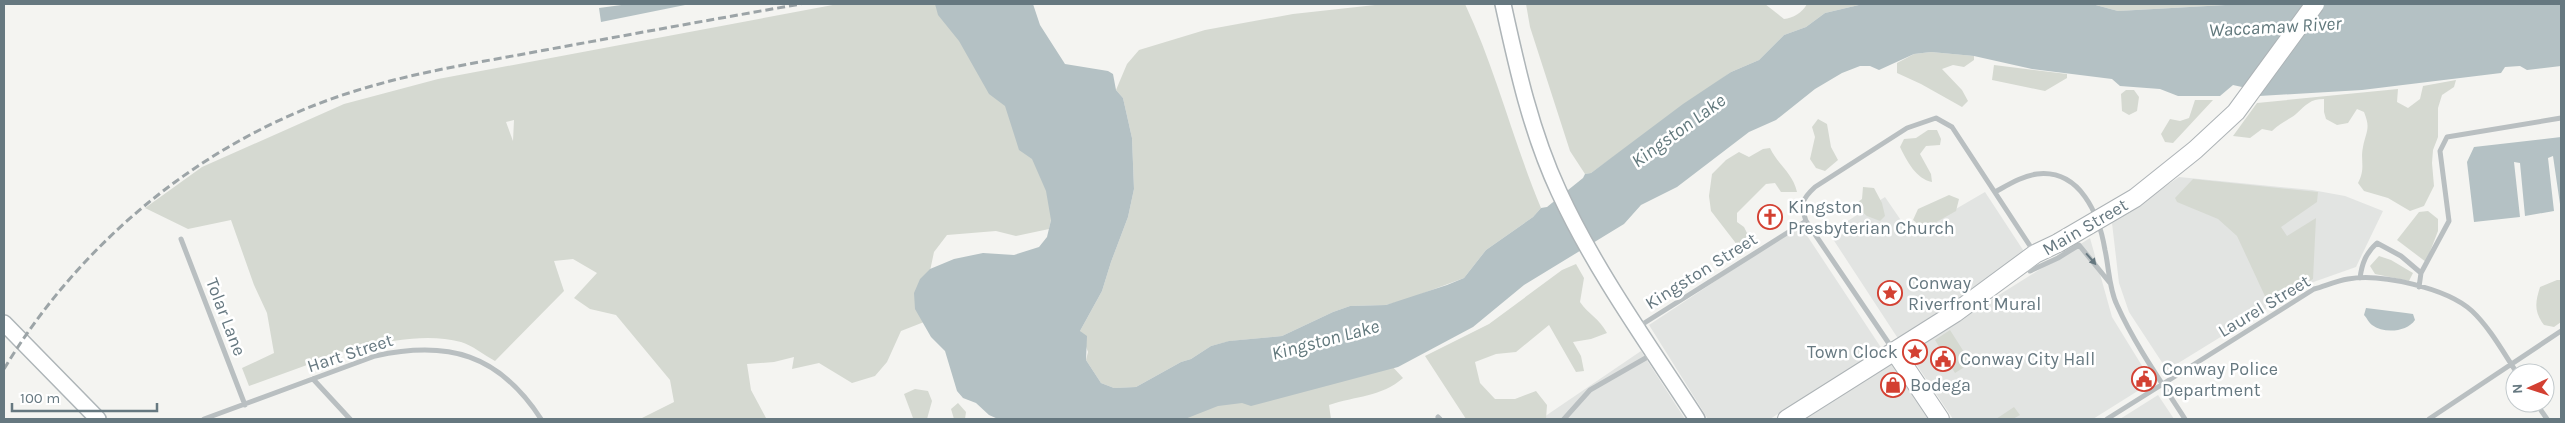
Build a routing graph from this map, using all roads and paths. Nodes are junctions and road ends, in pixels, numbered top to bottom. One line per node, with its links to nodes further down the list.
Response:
1 (1503, 4): 13 (main road)
2 (2315, 4): 7 (main road, Main Street, bridge)
3 (2561, 118): 8 (street)
4 (1995, 192): 5 (street); 7 (street); 10 (street)
5 (1806, 220): 13 (street, Kingston Street); 15 (street)
6 (181, 239): 22 (street, Tolar Lane)
7 (2030, 259): 10 (street, one-way to 10); 15 (main road, Main Street)
8 (2421, 273): 9 (street); 11 (street)
9 (2360, 278): 11 (street, Laurel Street); 21 (street, Laurel Street)
10 (2111, 284): 21 (street)
11 (2419, 287): 17 (street, Laurel Street)
12 (4, 323): 23 (main road)
13 (1638, 327): 16 (main road)
14 (2561, 331): 18 (street)
15 (1895, 352): 29 (main road, Main Street); 30 (main road)
16 (1654, 353): 27 (street); 28 (main road)
17 (2510, 363)
18 (2513, 363)
19 (2505, 368): 33 (street)
20 (313, 379): 22 (street, Hart Street); 25 (street); 26 (street, Hart Street)
21 (2163, 384): 31 (street, Laurel Street); 32 (street)
22 (245, 405): 24 (street, Hart Street)
23 (98, 419)
24 (204, 419)
25 (350, 419)
26 (540, 419)
27 (1564, 419)
28 (1697, 419)
29 (1787, 419)
30 (1940, 419)
31 (2107, 419)
32 (2185, 419)
33 (2429, 419)

